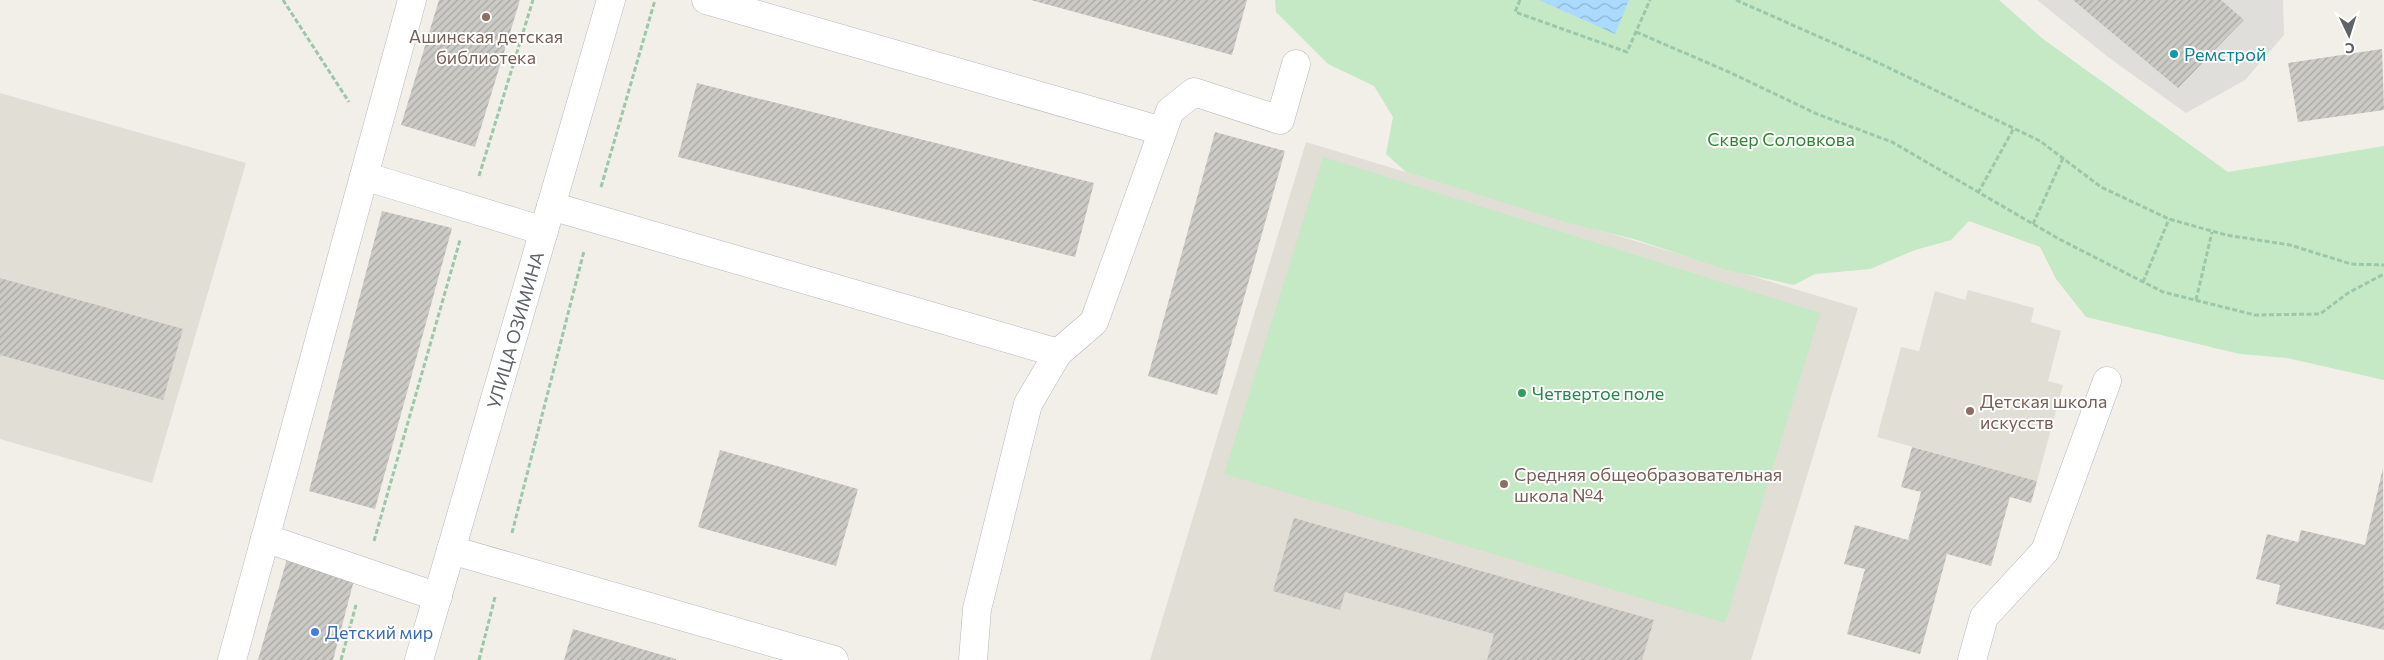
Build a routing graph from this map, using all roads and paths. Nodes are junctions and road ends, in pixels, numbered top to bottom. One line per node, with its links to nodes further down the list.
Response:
1 (283, 0): 14 (path)
2 (412, 0): 14 (street)
3 (533, 0): 18 (path)
4 (611, 0): 20 (street, УЛИЦА ОЗИМИНА)
5 (655, 0): 19 (path)
6 (706, 0): 13 (street)
7 (1520, 0): 10 (path)
8 (1650, 0): 10 (path)
9 (1736, 0): 12 (path)
10 (1636, 32): 17 (path)
11 (1296, 64): 13 (street)
12 (2014, 128): 15 (path); 17 (path)
13 (1162, 131): 28 (street)
14 (373, 141): 16 (street)
15 (2063, 158): 21 (path); 22 (path)
16 (364, 176): 18 (street); 30 (street)
17 (1978, 193): 22 (path)
18 (469, 209): 20 (street); 33 (path)
19 (592, 218): 20 (street); 28 (street); 32 (path)
20 (548, 219): 31 (street, УЛИЦА ОЗИМИНА)
21 (2169, 219): 23 (path); 26 (path)
22 (2033, 224): 26 (path)
23 (2212, 232): 24 (path); 27 (path)
24 (2384, 265)
25 (2384, 274): 27 (path)
26 (2143, 282): 27 (path)
27 (2196, 300)
28 (1058, 353): 40 (street)
29 (2107, 381): 41 (street)
30 (265, 538): 33 (street); 35 (street)
31 (451, 550): 32 (street); 34 (street, УЛИЦА ОЗИМИНА)
32 (503, 565): 38 (path); 39 (street)
33 (365, 572): 34 (street); 36 (path)
34 (438, 597): 37 (street, УЛИЦА ОЗИМИНА)
35 (232, 660)
36 (341, 660)
37 (419, 660)
38 (479, 660)
39 (834, 660)
40 (973, 660)
41 (1972, 660)

